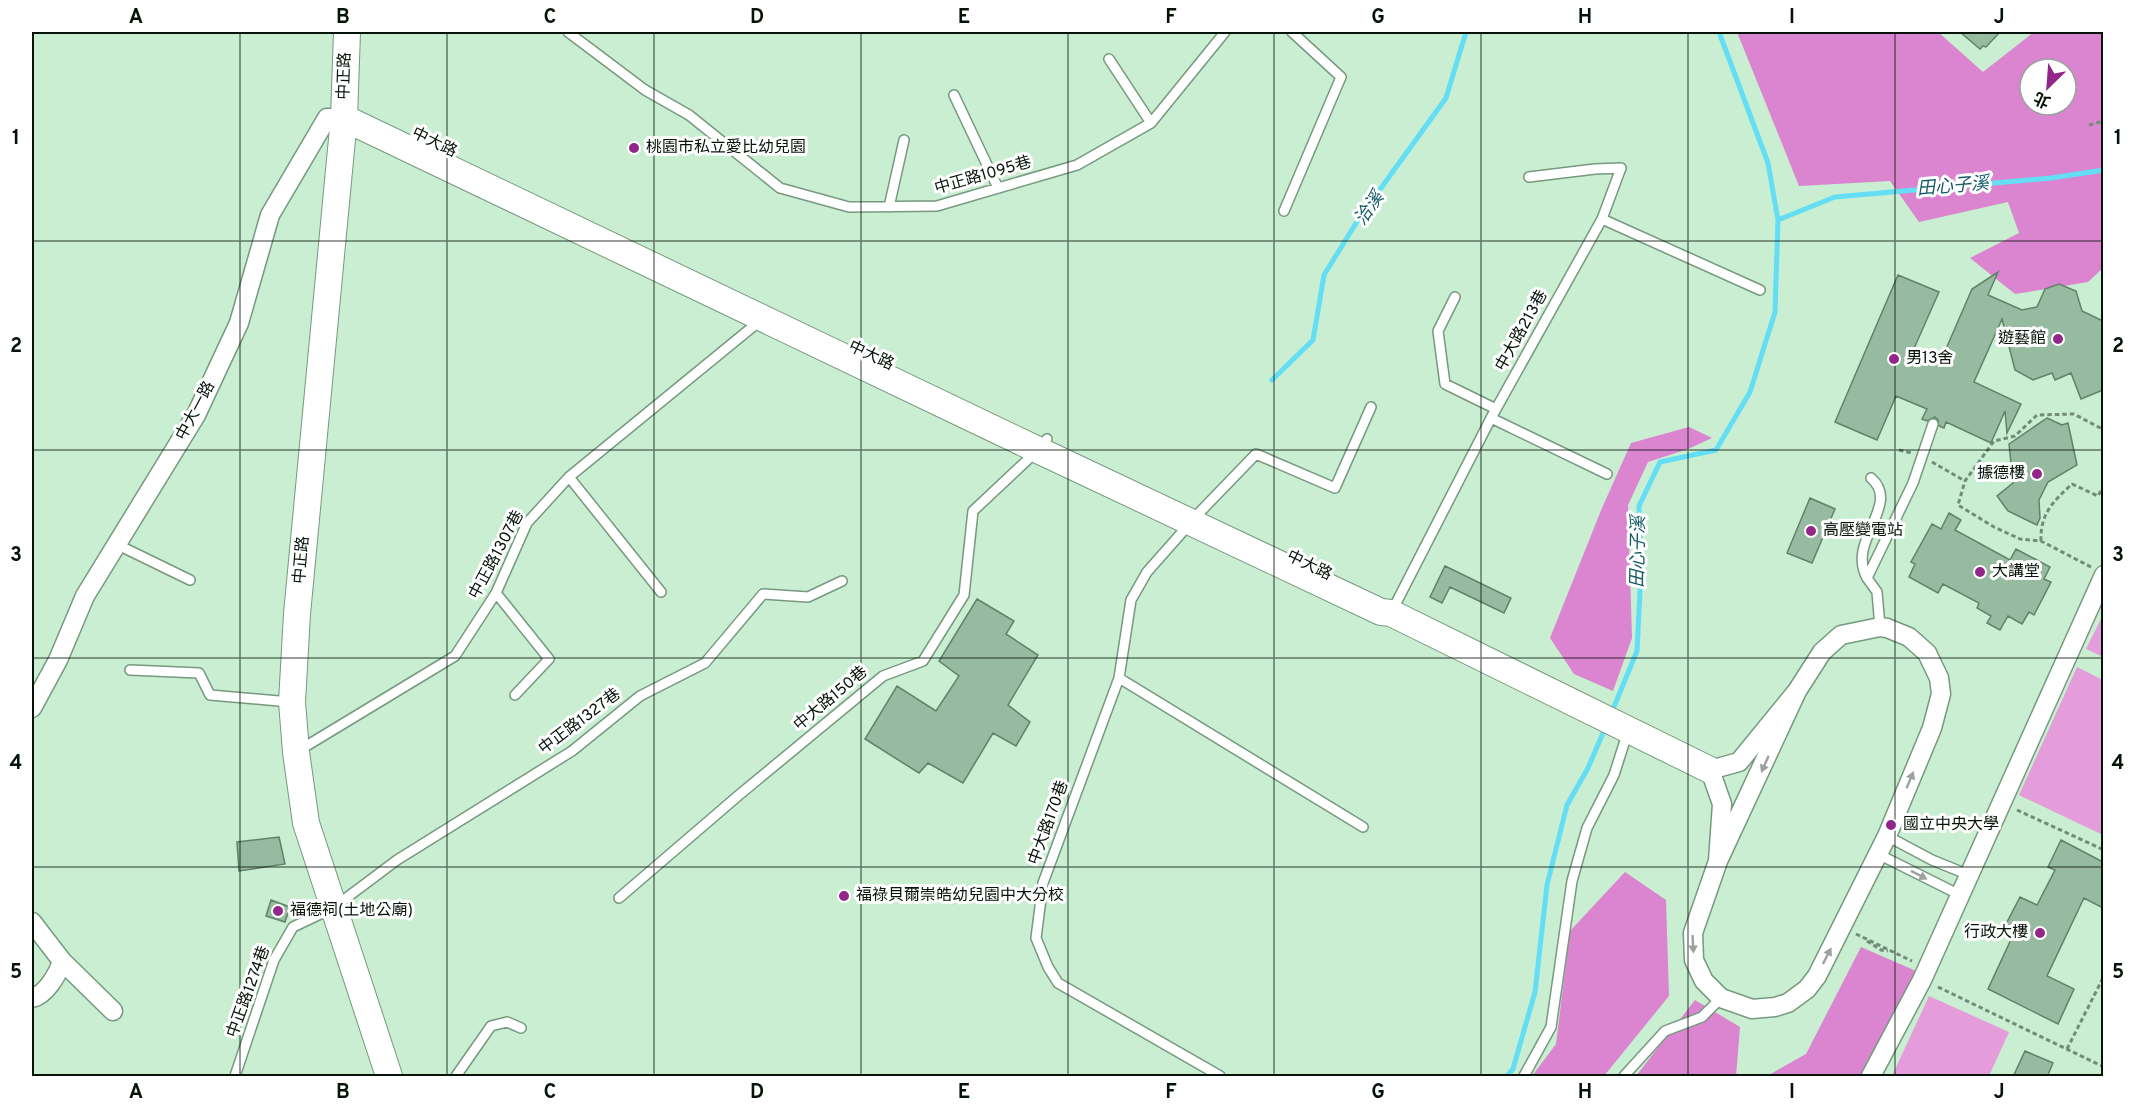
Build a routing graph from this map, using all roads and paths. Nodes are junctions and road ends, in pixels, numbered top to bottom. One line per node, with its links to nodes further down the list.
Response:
1 (347, 32): 7 (street, 中正路)
2 (568, 32): 14 (lane, 中正路1095巷)
3 (1225, 32): 9 (lane, 中正路1095巷)
4 (1292, 32): 15 (lane)
5 (1109, 59): 9 (lane)
6 (954, 95): 13 (lane)
7 (344, 118): 19 (street, 中大路); 31 (street, 中大一路); 44 (street, 中正路)
8 (2103, 121): 10 (path)
9 (1151, 123): 13 (lane, 中正路1095巷)
10 (2089, 125)
11 (904, 140): 14 (lane)
12 (1529, 177): 16 (lane, 中大路213巷)
13 (998, 188): 14 (lane, 中正路1095巷)
14 (889, 207)
15 (1284, 211)
16 (1602, 219): 17 (lane); 21 (lane, 中大路213巷)
17 (1760, 290)
18 (1455, 297): 21 (lane)
19 (767, 313): 24 (street, 中大路); 26 (lane, 中正路1307巷)
20 (1371, 407): 29 (lane, 中大路170巷)
21 (1494, 413): 25 (lane); 38 (lane, 中大路213巷)
22 (1932, 424): 33 (lane)
23 (2103, 430): 30 (path)
24 (1042, 445): 29 (street, 中大路); 57 (lane, 中大路150巷)
25 (1607, 474)
26 (569, 477): 36 (lane); 37 (lane, 中正路1307巷)
27 (1871, 478): 33 (lane)
28 (2103, 485): 30 (path)
29 (1196, 517): 38 (street, 中大路); 41 (lane, 中大路170巷)
30 (2041, 541): 32 (path)
31 (116, 544): 34 (lane); 45 (street, 中大一路)
32 (2098, 572): 49 (street)
33 (1867, 578): 39 (lane)
34 (190, 580)
35 (842, 581): 58 (lane, 中正路1327巷)
36 (661, 592)
37 (496, 593): 43 (lane); 47 (lane, 中正路1307巷)
38 (1391, 613): 46 (street, 中大路)
39 (1880, 627): 42 (street); 51 (street, one-way to 39)
40 (130, 670): 44 (lane)
41 (1119, 678): 50 (lane); 73 (lane, 中大路170巷)
42 (1797, 691): 48 (street); 54 (street, one-way to 54)
43 (515, 694)
44 (292, 702): 47 (street, 中正路)
45 (32, 708)
46 (1624, 729): 48 (street, 中大路); 74 (lane)
47 (296, 752): 58 (street, 中正路)
48 (1710, 770): 54 (street)
49 (2002, 802): 52 (path); 55 (street)
50 (1363, 828)
51 (1887, 836): 53 (street); 55 (lane)
52 (2103, 850)
53 (1878, 854): 56 (lane, one-way to 56); 65 (street, one-way to 53)
54 (1718, 861): 65 (street, one-way to 65)
55 (1969, 875): 56 (street)
56 (1960, 895): 62 (street)
57 (619, 898)
58 (333, 908): 70 (lane, 中正路1274巷); 71 (street, 中正路)
59 (32, 922): 61 (street)
60 (1891, 951): 60 (path); 62 (path)
61 (62, 961): 64 (street); 66 (street)
62 (1925, 974): 68 (path); 76 (street)
63 (2103, 976): 68 (path)
64 (32, 998)
65 (1721, 998): 75 (lane)
66 (113, 1011)
67 (521, 1028): 72 (lane)
68 (2067, 1049): 69 (path)
69 (2103, 1067)
70 (235, 1077)
71 (389, 1077)
72 (456, 1077)
73 (1220, 1077)
74 (1524, 1077)
75 (1624, 1077)
76 (1871, 1077)

